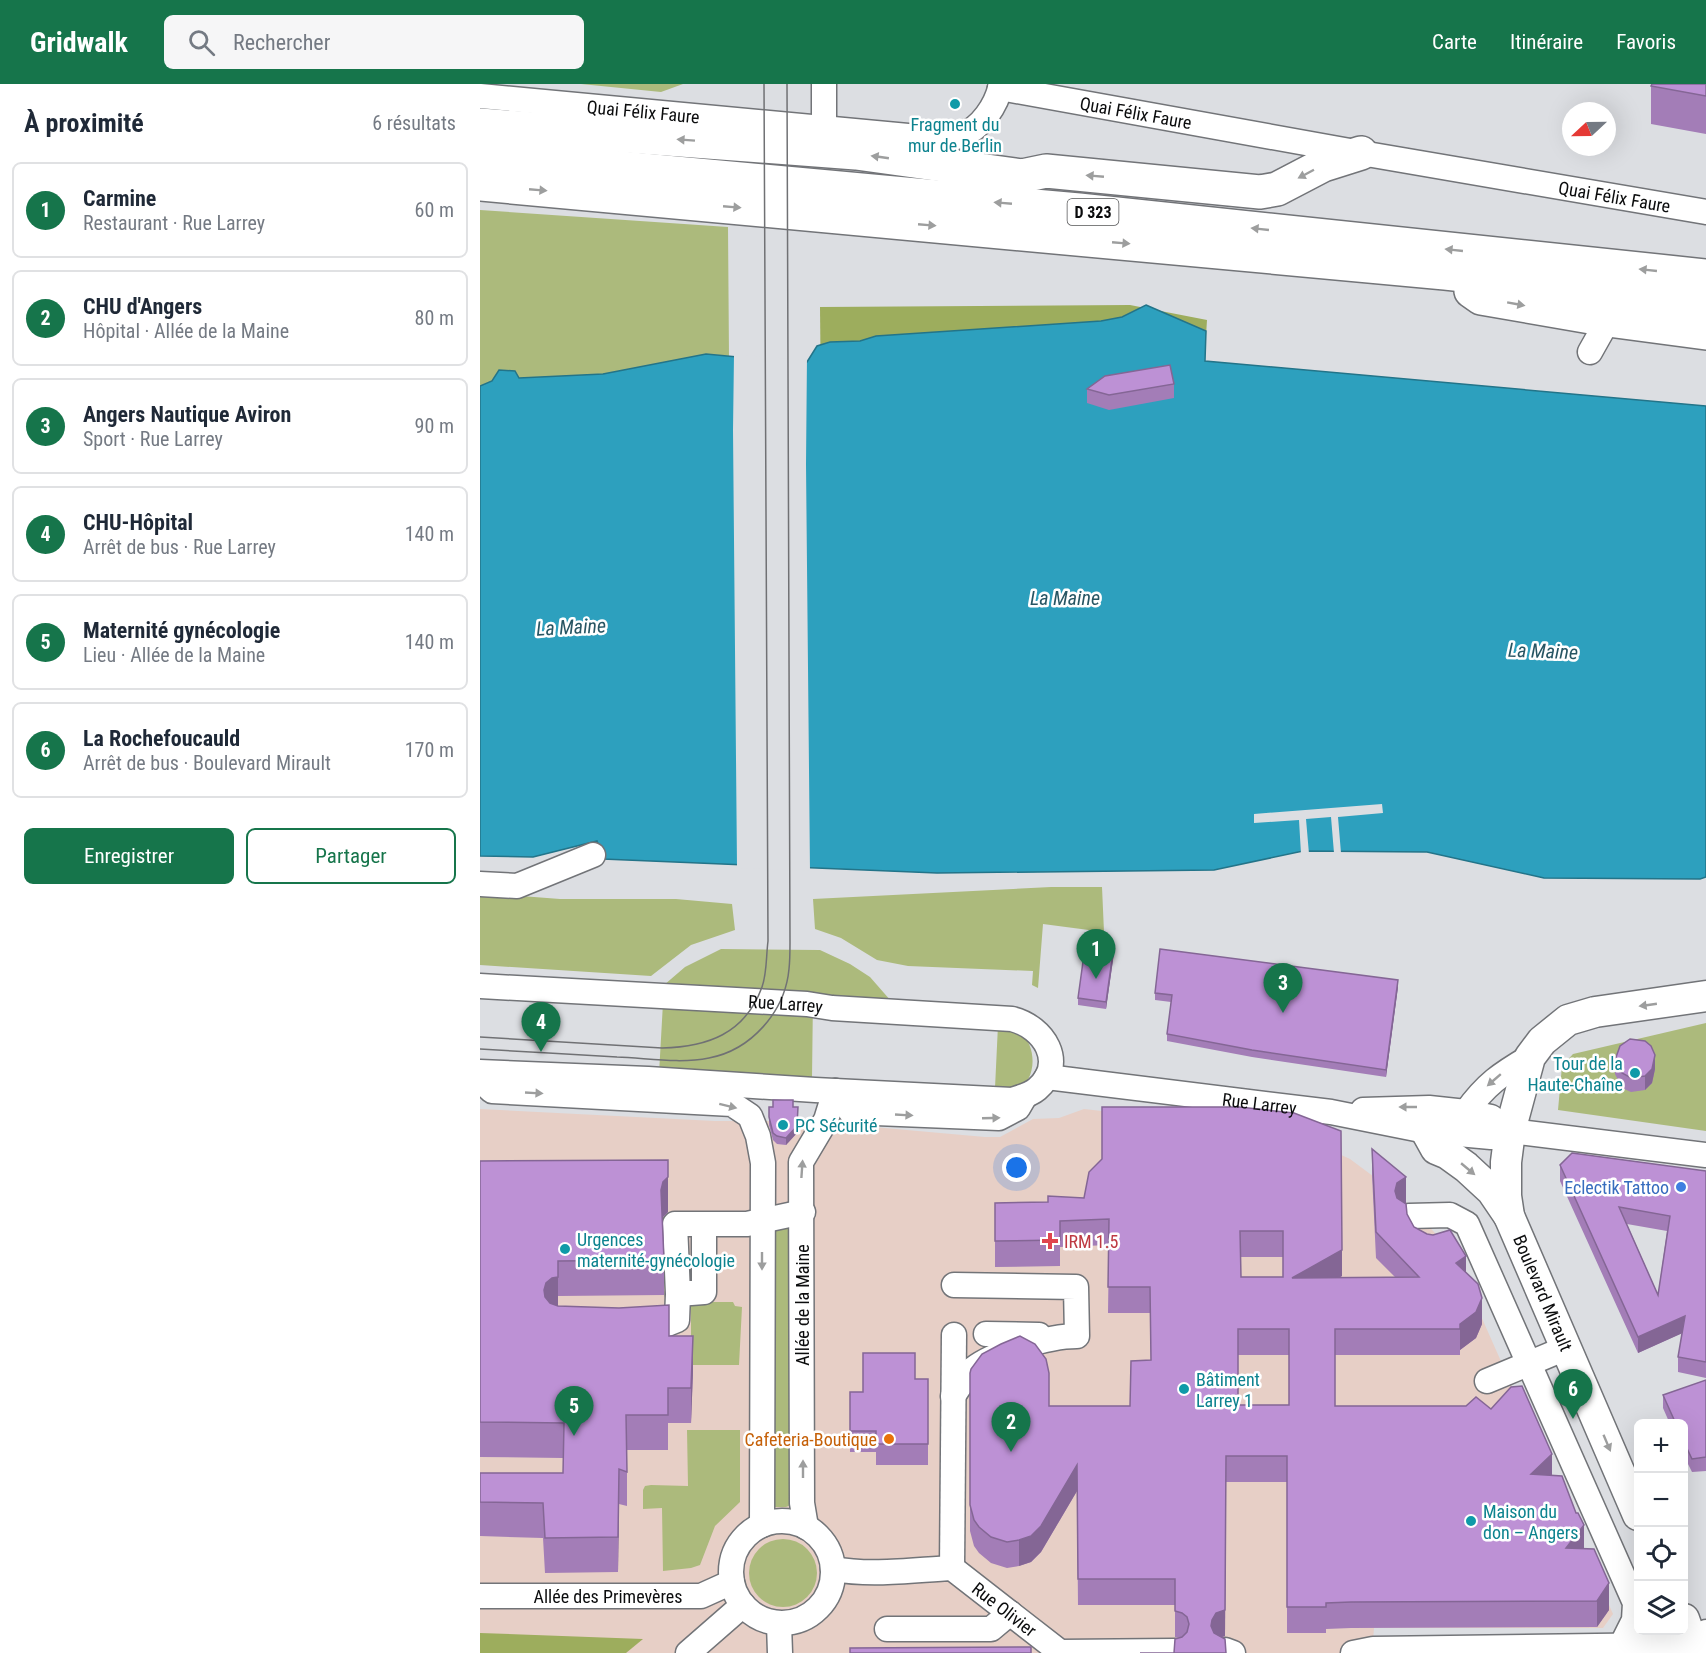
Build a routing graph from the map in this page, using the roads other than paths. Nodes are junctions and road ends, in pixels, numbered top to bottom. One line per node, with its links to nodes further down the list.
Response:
1 (824, 84): 5 (street)
2 (1001, 86): 5 (street, Quai Félix Faure); 6 (street, Quai Félix Faure)
3 (480, 96): 5 (street, Quai Félix Faure)
4 (480, 125): 8 (highway, one-way to 4)
5 (824, 127)
6 (1360, 153): 8 (highway, one-way to 8); 11 (street, Quai Félix Faure)
7 (480, 155): 10 (highway, D 323, one-way to 7)
8 (1022, 176): 10 (highway)
9 (480, 184): 12 (highway, D 323, one-way to 12)
10 (1079, 210): 13 (highway, D 323, one-way to 10)
11 (1706, 212)
12 (1445, 273): 14 (highway, D 323); 15 (highway, one-way to 15)
13 (1706, 276)
14 (1706, 302)
15 (1608, 320): 16 (highway); 17 (street)
16 (1706, 333)
17 (1590, 352)
18 (593, 855): 19 (street)
19 (480, 884)
20 (480, 986): 24 (street, Rue Larrey)
21 (1706, 996): 22 (main road, one-way to 22)
22 (1530, 1057): 28 (street, one-way to 28); 30 (main road, Boulevard Mirault)
23 (480, 1072): 26 (street)
24 (1047, 1077): 26 (street); 27 (street, Rue Larrey)
25 (480, 1080): 35 (street, one-way to 35)
26 (835, 1091): 32 (street, Allée de la Maine, one-way to 26)
27 (1331, 1112): 28 (street, Rue Larrey, one-way to 27); 29 (street, Rue Larrey)
28 (1466, 1112): 30 (street, Rue Larrey)
29 (1426, 1131): 30 (street, Rue Larrey); 34 (main road, one-way to 34)
30 (1510, 1131): 31 (street, Rue Larrey); 34 (main road, Boulevard Mirault)
31 (1706, 1155)
32 (802, 1212): 35 (street); 47 (street, Allée de la Maine, one-way to 32)
33 (1409, 1216): 42 (street)
34 (1509, 1216): 41 (main road, Boulevard Mirault)
35 (762, 1221): 37 (street); 46 (street, one-way to 46)
36 (954, 1285): 40 (street)
37 (615, 1328)
38 (954, 1335): 44 (street)
39 (986, 1335): 40 (street)
40 (1062, 1336): 44 (street)
41 (1566, 1348): 42 (street); 45 (main road, Boulevard Mirault, one-way to 45)
42 (1530, 1363): 43 (street); 57 (street)
43 (1487, 1381)
44 (954, 1396): 48 (street)
45 (1634, 1506)
46 (762, 1525): 47 (street); 50 (street)
47 (806, 1527): 49 (street)
48 (952, 1568): 49 (street); 53 (street, Rue Olivier)
49 (833, 1569): 54 (street)
50 (732, 1582): 51 (street, Allée des Primevères); 52 (street)
51 (480, 1596)
52 (743, 1605): 54 (street); 60 (street)
53 (1010, 1613): 55 (street); 59 (street, Rue Olivier)
54 (779, 1624): 61 (street)
55 (887, 1629)
56 (1697, 1636): 57 (street)
57 (1621, 1646): 62 (street)
58 (1175, 1651): 59 (street, Rue Olivier)
59 (1060, 1652)
60 (688, 1653)
61 (780, 1653)
62 (1353, 1653)

